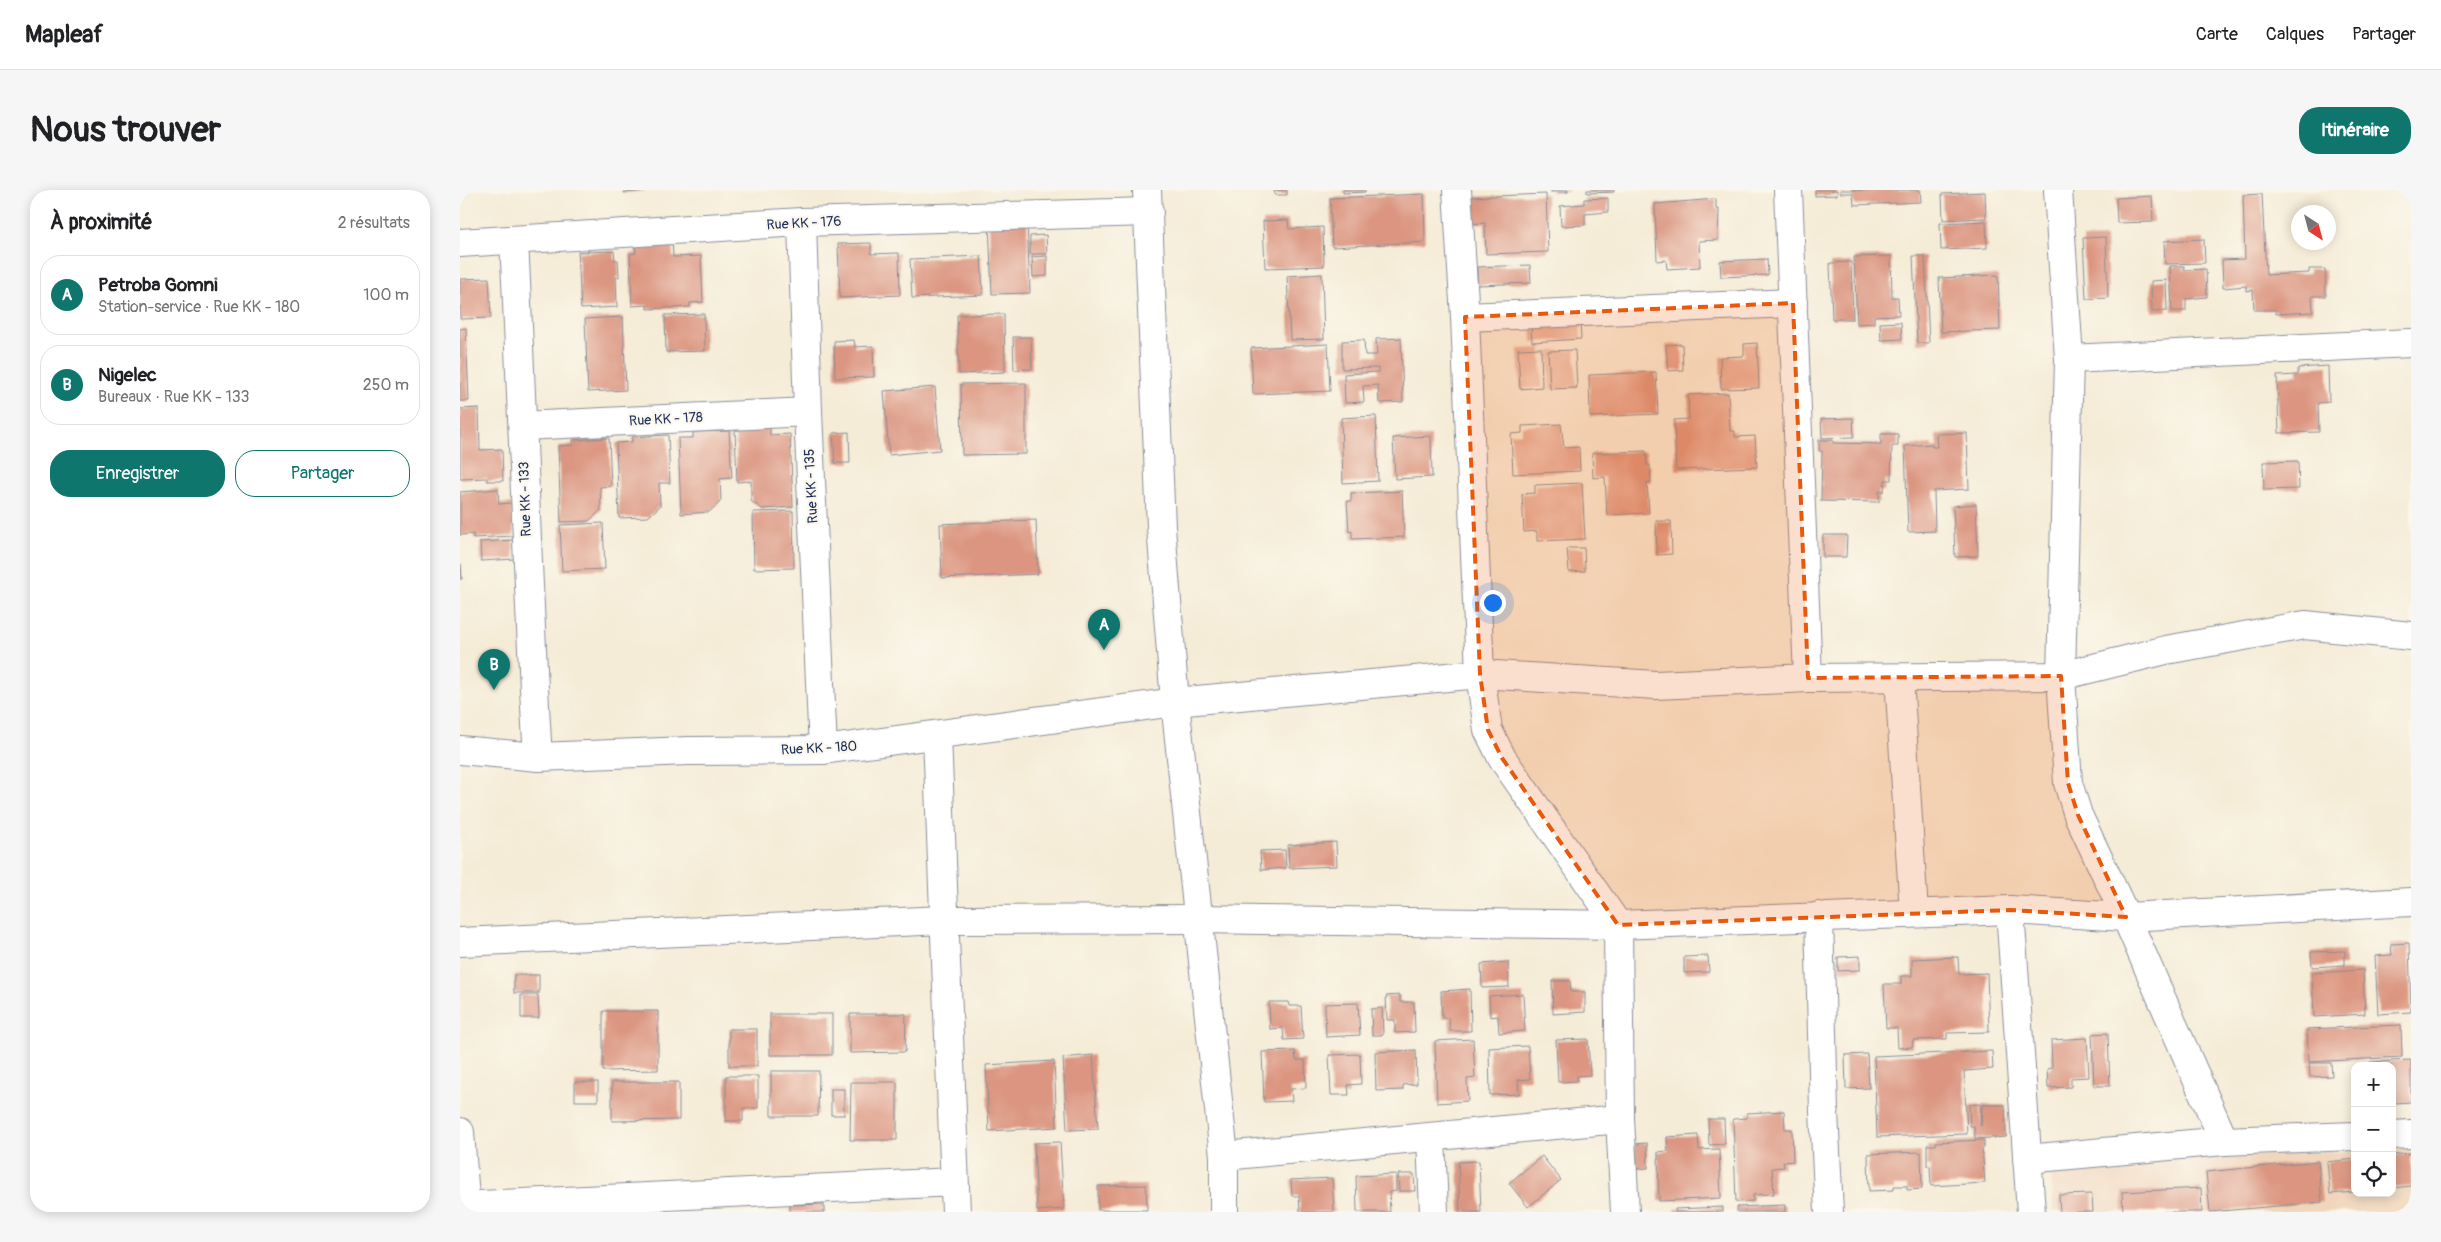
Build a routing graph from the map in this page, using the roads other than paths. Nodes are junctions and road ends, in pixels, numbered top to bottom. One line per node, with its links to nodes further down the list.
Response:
1 (1457, 190): 9 (street)
2 (1788, 190): 8 (street)
3 (2058, 190): 11 (street)
4 (1148, 201): 5 (street, Rue KK - 176); 19 (street)
5 (802, 222): 6 (street, Rue KK - 176); 12 (street, Rue KK - 135)
6 (514, 241): 7 (street, Rue KK - 176); 13 (street, Rue KK - 133)
7 (460, 243)
8 (1793, 303): 9 (street); 17 (street)
9 (1465, 317): 15 (street)
10 (2411, 343): 11 (street)
11 (2069, 359): 16 (street)
12 (808, 412): 13 (street, Rue KK - 178); 22 (street, Rue KK - 135)
13 (524, 426): 23 (street, Rue KK - 133)
14 (2411, 636): 16 (street, Rue KK - 180)
15 (1480, 674): 17 (street, Rue KK - 180); 19 (street, Rue KK - 180); 31 (street)
16 (2062, 676): 18 (street, Rue KK - 180); 28 (street)
17 (1808, 678): 18 (street, Rue KK - 180)
18 (1899, 678): 26 (street)
19 (1176, 702): 20 (street, Rue KK - 180); 30 (street)
20 (937, 736): 22 (street, Rue KK - 180); 29 (street)
21 (460, 750): 23 (street, Rue KK - 180)
22 (823, 750): 23 (street, Rue KK - 180)
23 (538, 757)
24 (2411, 902): 28 (street)
25 (2010, 910): 26 (street); 28 (street); 41 (street)
26 (1914, 913): 27 (street)
27 (1819, 916): 31 (street); 49 (street)
28 (2126, 917): 39 (street)
29 (944, 920): 30 (street); 32 (street); 42 (street)
30 (1199, 920): 31 (street); 40 (street)
31 (1618, 925): 33 (street)
32 (460, 942)
33 (1620, 1119): 38 (street); 48 (street)
34 (460, 1132): 44 (street)
35 (2411, 1134): 36 (street)
36 (2396, 1135)
37 (2351, 1136): 39 (street)
38 (1431, 1137): 40 (street); 47 (street)
39 (2224, 1142): 41 (street)
40 (1224, 1156): 46 (street)
41 (2026, 1159): 50 (street)
42 (954, 1182): 43 (street); 45 (street)
43 (728, 1203): 44 (street)
44 (464, 1208)
45 (956, 1212)
46 (1224, 1212)
47 (1434, 1212)
48 (1625, 1212)
49 (1829, 1212)
50 (2031, 1212)

